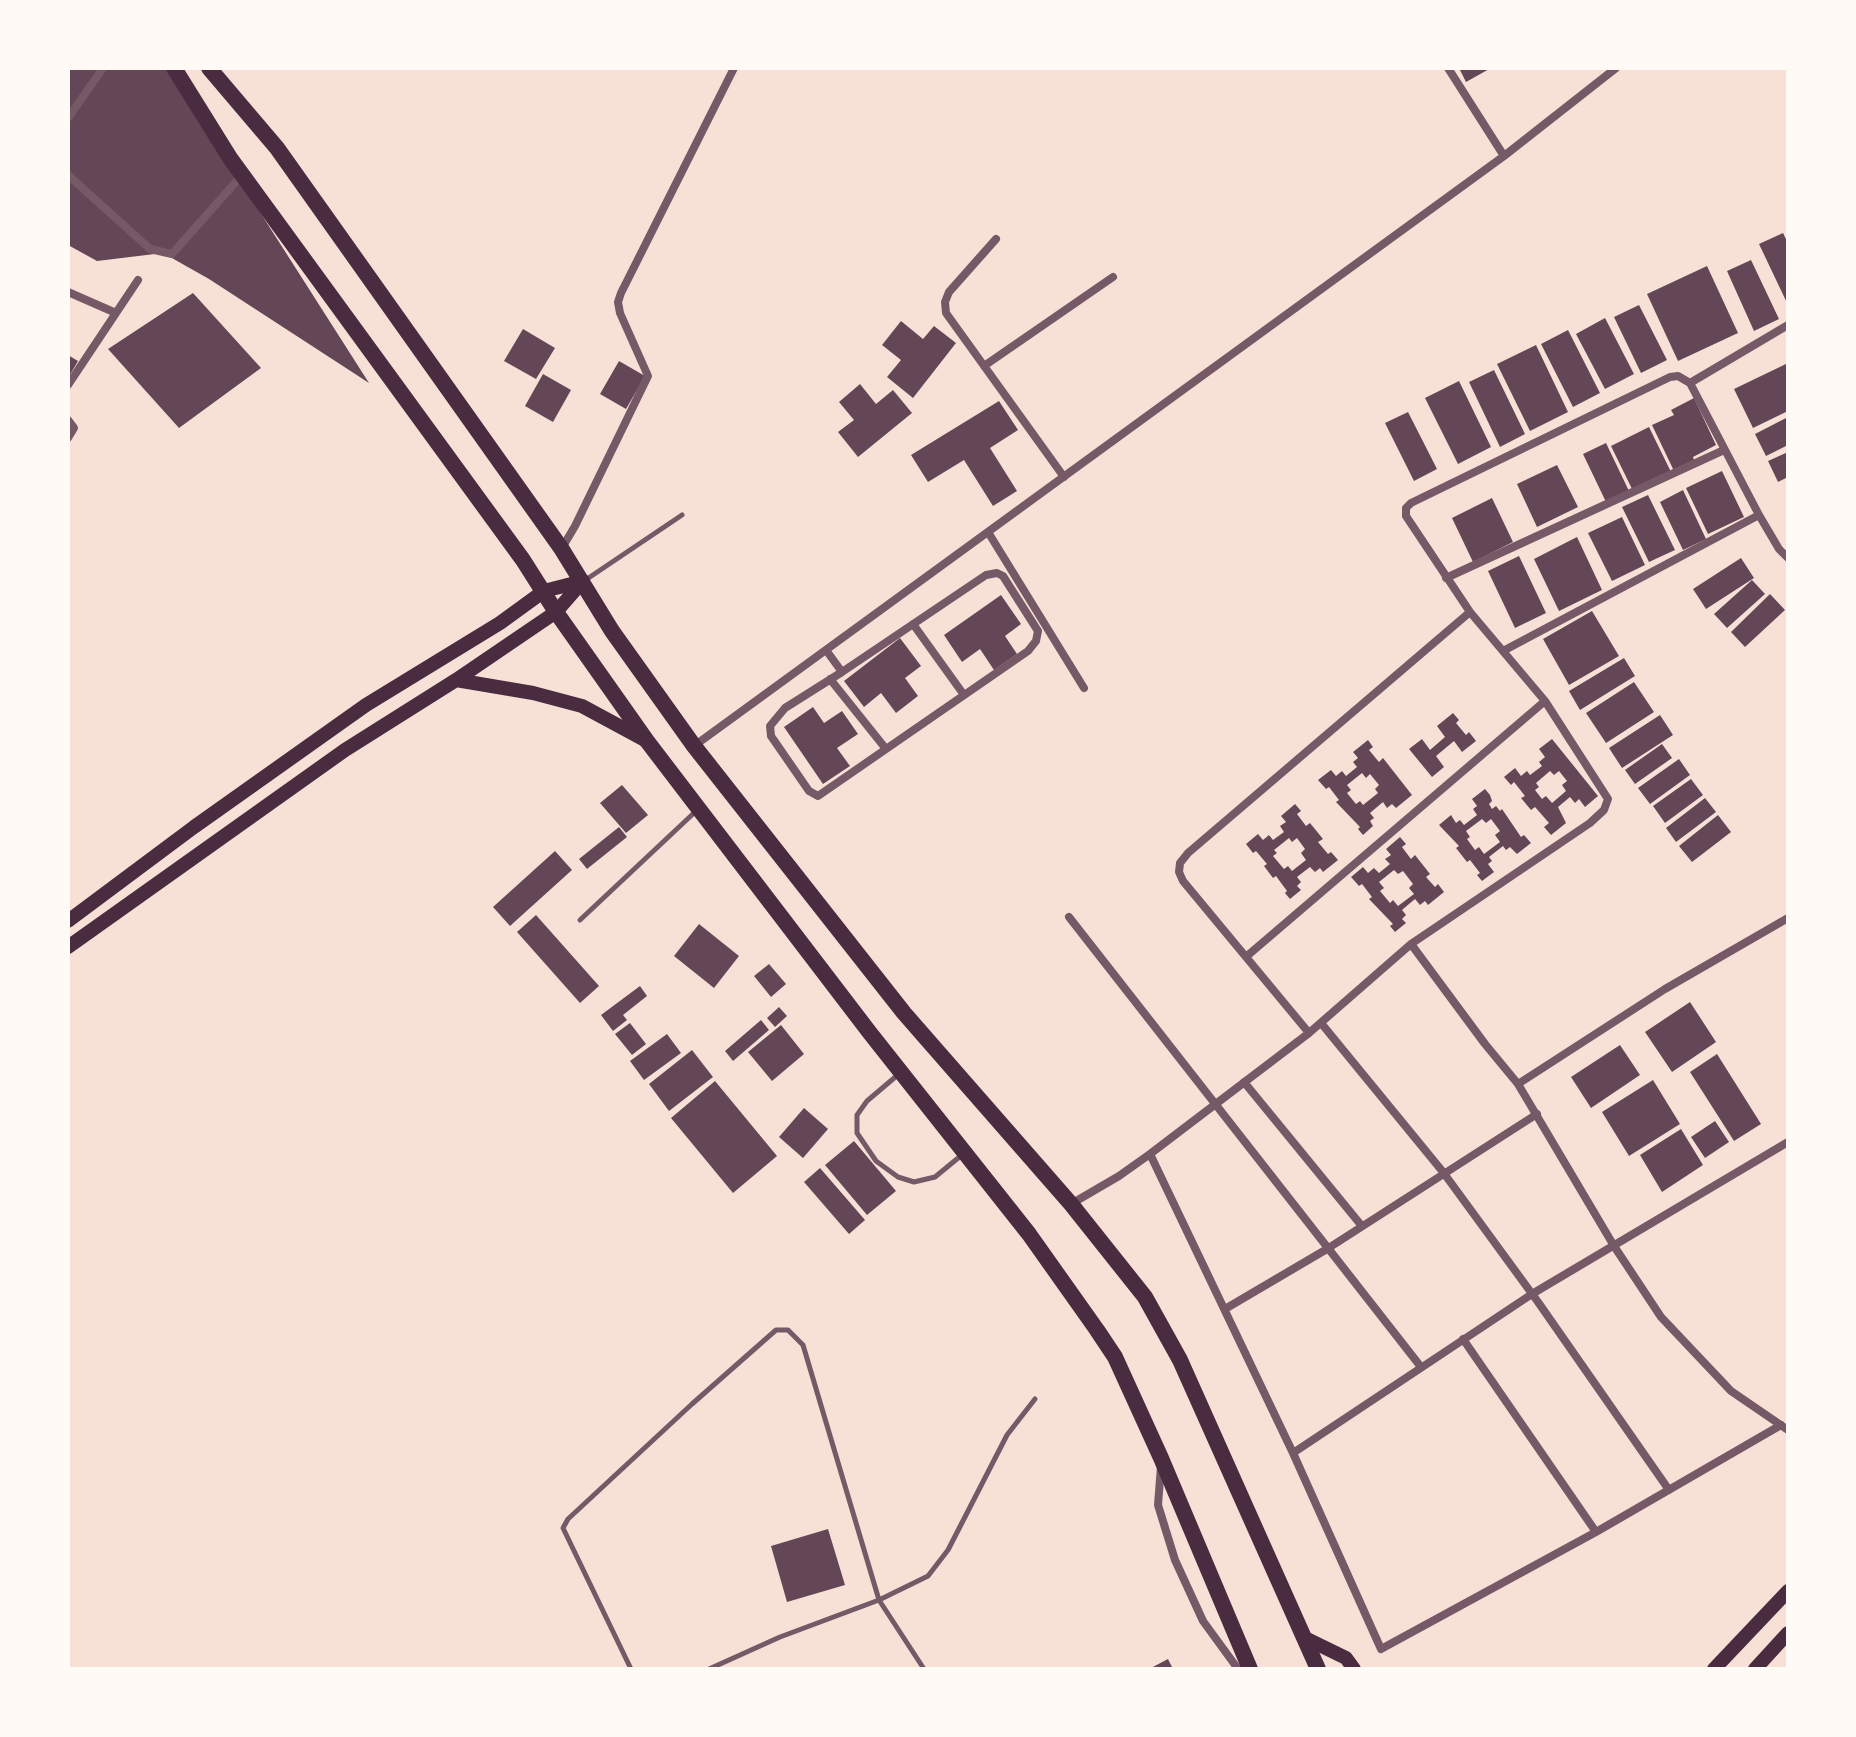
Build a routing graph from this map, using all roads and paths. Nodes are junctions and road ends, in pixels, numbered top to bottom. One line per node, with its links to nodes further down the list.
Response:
1 (103, 68): 7 (street)
2 (174, 68): 9 (highway)
3 (209, 68): 27 (highway)
4 (734, 68): 27 (street)
5 (1448, 68): 8 (street)
6 (1616, 68): 8 (street)
7 (68, 118)
8 (1504, 156): 23 (street)
9 (242, 174): 10 (street); 31 (highway)
10 (68, 175)
11 (996, 239): 17 (street)
12 (1113, 277): 17 (street)
13 (138, 280): 15 (street)
14 (68, 292): 15 (street)
15 (116, 313): 19 (street)
16 (1788, 325): 18 (street)
17 (984, 366): 23 (street)
18 (1690, 383): 22 (street); 29 (street)
19 (68, 385)
20 (68, 420): 21 (street)
21 (68, 438)
22 (1724, 450): 25 (street); 29 (street)
23 (1064, 477): 26 (street)
24 (682, 515): 30 (lane)
25 (1759, 515): 28 (street); 36 (street)
26 (988, 532): 35 (street); 40 (street)
27 (561, 548): 30 (highway)
28 (1788, 558)
29 (1446, 578): 33 (street)
30 (583, 581): 31 (main road); 32 (main road); 44 (highway)
31 (544, 591): 32 (highway); 50 (main road)
32 (556, 612): 39 (main road); 43 (highway)
33 (1470, 612): 36 (street); 53 (street)
34 (913, 624): 37 (street); 41 (street); 41 (street)
35 (826, 650): 37 (street); 44 (street)
36 (1503, 651): 42 (street)
37 (842, 672): 38 (street)
38 (830, 679): 45 (street); 45 (street)
39 (456, 680): 43 (main road); 52 (main road)
40 (1084, 688)
41 (964, 695): 45 (street)
42 (1545, 701): 51 (street); 53 (street)
43 (647, 741): 46 (highway)
44 (694, 746): 65 (highway)
45 (886, 749)
46 (699, 809): 49 (lane); 56 (highway)
47 (1069, 917): 59 (street)
48 (1788, 918): 58 (street)
49 (580, 920)
50 (68, 921)
51 (1411, 944): 54 (street); 58 (street)
52 (68, 947)
53 (1247, 956): 55 (street)
54 (1321, 1023): 55 (street); 64 (street)
55 (1309, 1033): 57 (street)
56 (901, 1072): 62 (highway); 62 (lane)
57 (1244, 1082): 59 (street); 66 (street)
58 (1518, 1084): 60 (street)
59 (1215, 1104): 63 (street); 68 (street)
60 (1537, 1114): 64 (street); 67 (street)
61 (1788, 1142): 67 (street)
62 (964, 1154): 76 (highway)
63 (1150, 1154): 65 (street); 70 (street)
64 (1443, 1172): 66 (street); 69 (street)
65 (1071, 1204): 82 (highway)
66 (1361, 1225): 68 (street)
67 (1614, 1246): 69 (street); 74 (street)
68 (1327, 1249): 70 (street); 72 (street)
69 (1532, 1294): 71 (street); 77 (street)
70 (1225, 1309): 75 (street)
71 (1463, 1339): 72 (street); 78 (street)
72 (1421, 1367): 75 (street)
73 (1035, 1399): 80 (lane)
74 (1784, 1428): 77 (street)
75 (1293, 1453): 78 (street)
76 (1161, 1458): 86 (street); 87 (highway)
77 (1669, 1490): 78 (street)
78 (1596, 1532)
79 (1788, 1591): 90 (main road)
80 (879, 1600): 83 (lane); 84 (lane); 85 (lane)
81 (1788, 1633): 91 (main road)
82 (1305, 1638): 88 (highway); 89 (main road)
83 (631, 1669)
84 (709, 1669)
85 (924, 1669)
86 (1238, 1669)
87 (1250, 1669)
88 (1318, 1669)
89 (1354, 1669)
90 (1714, 1669)
91 (1755, 1669)

